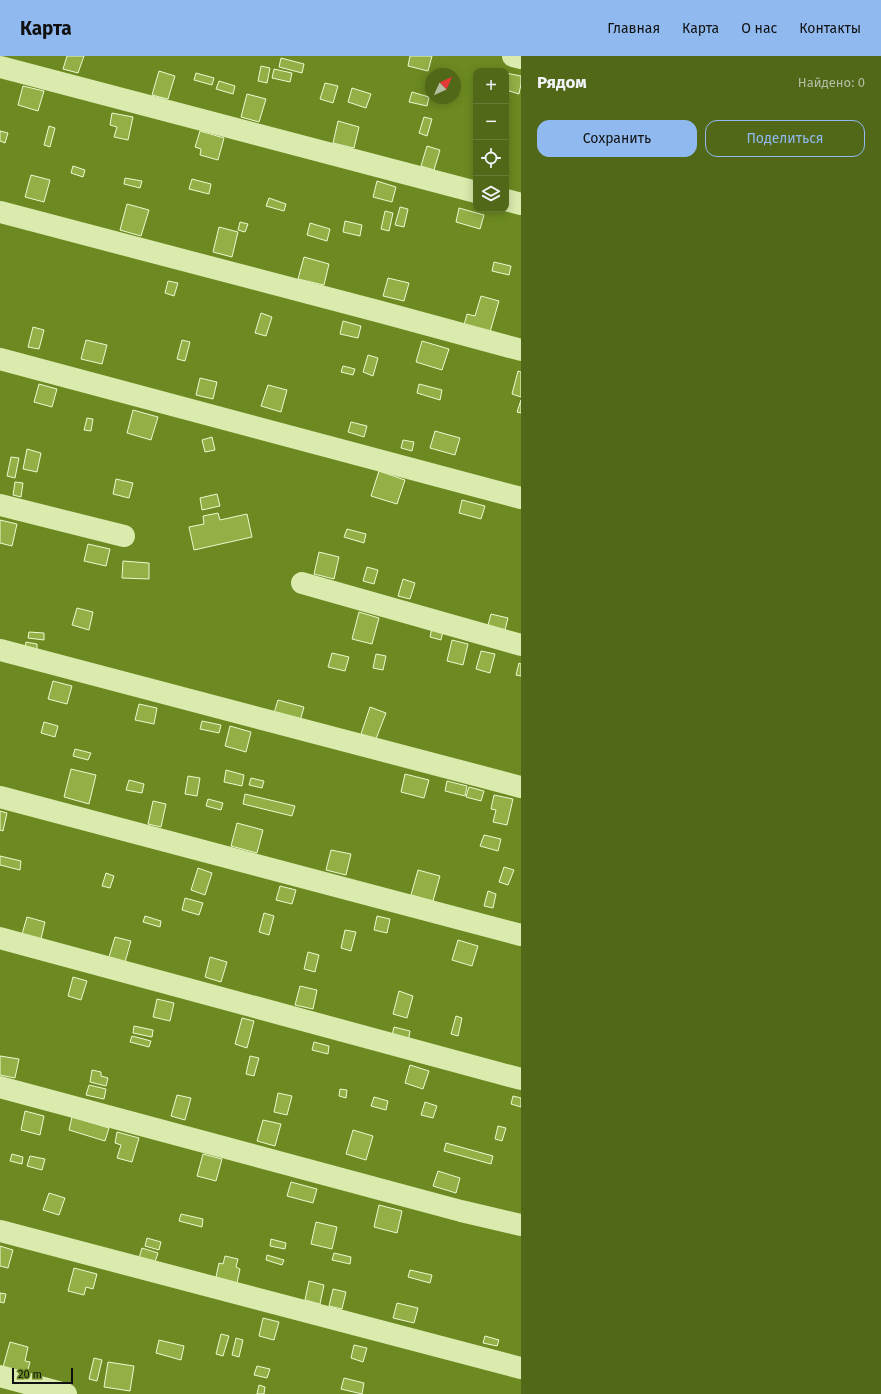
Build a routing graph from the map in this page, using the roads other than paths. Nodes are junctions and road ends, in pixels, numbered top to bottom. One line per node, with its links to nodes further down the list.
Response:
1 (513, 56): 2 (lane)
2 (521, 58)
3 (0, 67): 4 (lane)
4 (473, 191)
5 (509, 201): 6 (lane)
6 (521, 204)
7 (0, 212): 8 (lane)
8 (521, 350)
9 (0, 359): 10 (lane)
10 (521, 498)
11 (0, 505): 12 (lane)
12 (124, 536)
13 (302, 583): 14 (lane)
14 (521, 645)
15 (0, 650): 16 (lane)
16 (521, 787)
17 (0, 797): 18 (lane)
18 (521, 935)
19 (0, 938): 20 (lane)
20 (521, 1080)
21 (0, 1087): 22 (lane)
22 (521, 1225)
23 (0, 1230): 24 (lane)
24 (521, 1368)
25 (0, 1376): 26 (lane)
26 (66, 1394)

